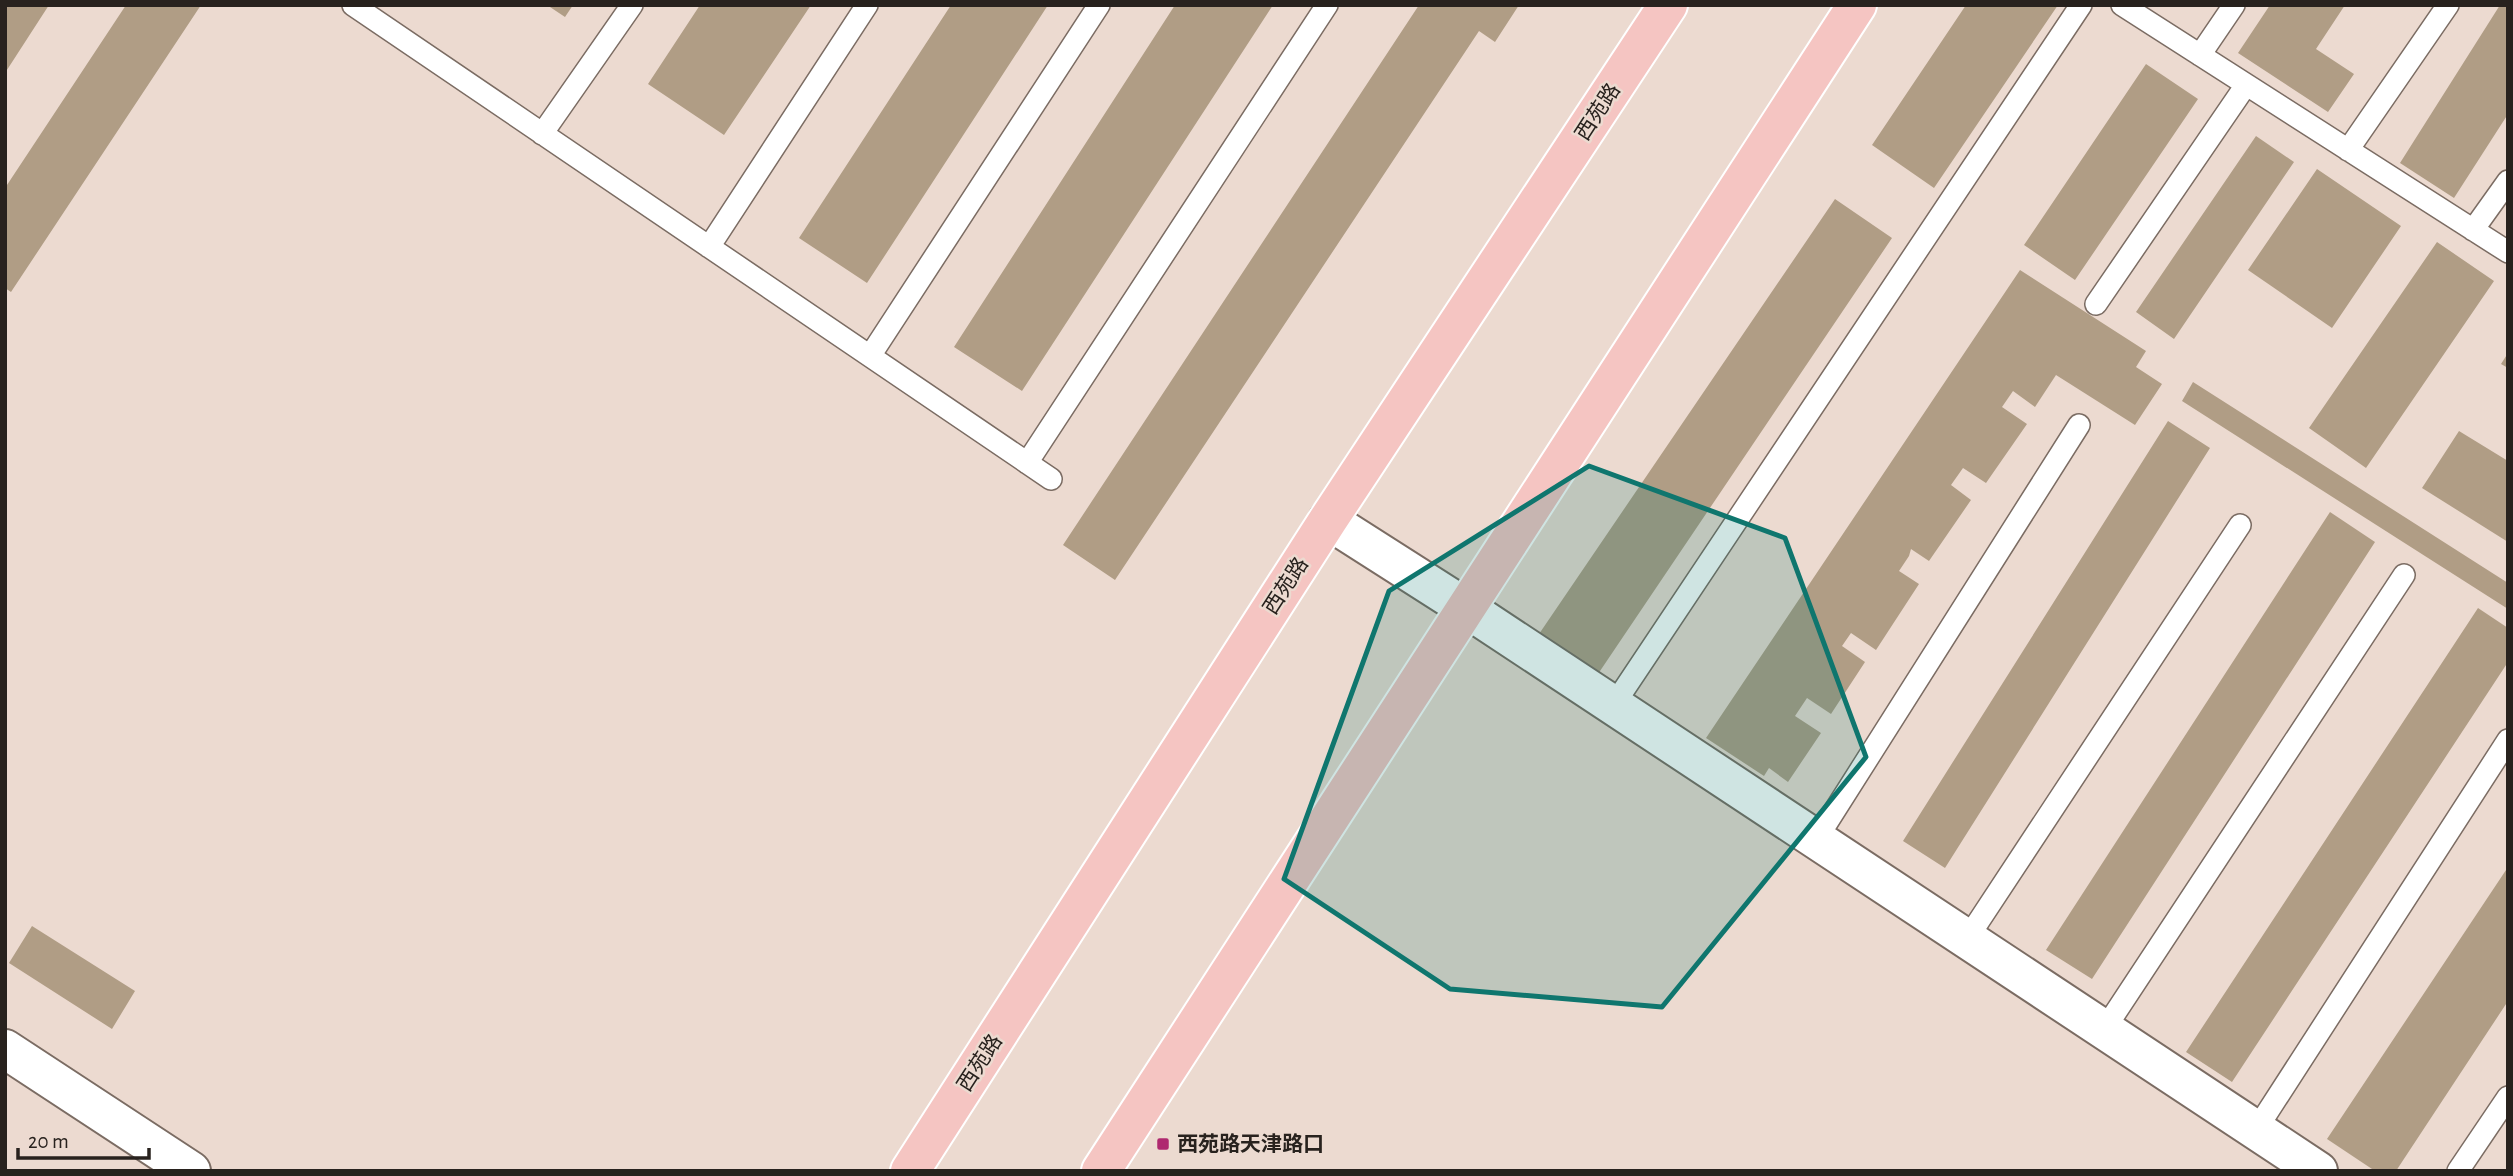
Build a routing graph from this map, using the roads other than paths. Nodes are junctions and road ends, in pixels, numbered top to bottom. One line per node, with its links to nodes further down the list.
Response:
1 (353, 5): 14 (lane)
2 (632, 5): 14 (lane)
3 (867, 5): 18 (lane)
4 (1099, 5): 21 (lane)
5 (1327, 5): 23 (lane)
6 (1668, 5): 25 (main road, 西苑路)
7 (1857, 5): 28 (main road)
8 (2081, 5): 29 (lane)
9 (2122, 5): 12 (lane)
10 (2234, 5): 12 (lane)
11 (2448, 5): 15 (lane)
12 (2200, 55): 13 (lane)
13 (2246, 85): 15 (lane); 20 (lane)
14 (542, 134): 18 (lane)
15 (2348, 150): 17 (lane)
16 (2508, 181): 17 (lane)
17 (2473, 230): 19 (lane)
18 (709, 247): 21 (lane)
19 (2508, 252)
20 (2096, 304)
21 (870, 356): 23 (lane)
22 (2079, 425): 31 (lane)
23 (1027, 463): 24 (lane)
24 (1051, 479)
25 (1328, 520): 28 (street); 38 (main road, 西苑路)
26 (2240, 525): 32 (lane)
27 (2404, 575): 33 (lane)
28 (1466, 608): 29 (street); 39 (main road)
29 (1613, 706): 31 (street)
30 (2508, 740): 36 (lane)
31 (1816, 839): 32 (street)
32 (1967, 939): 33 (street)
33 (2104, 1030): 36 (street)
34 (5, 1049): 37 (street)
35 (2508, 1097): 41 (lane)
36 (2256, 1130): 40 (street)
37 (191, 1171)
38 (910, 1171)
39 (1101, 1171)
40 (2318, 1171)
41 (2458, 1171)

